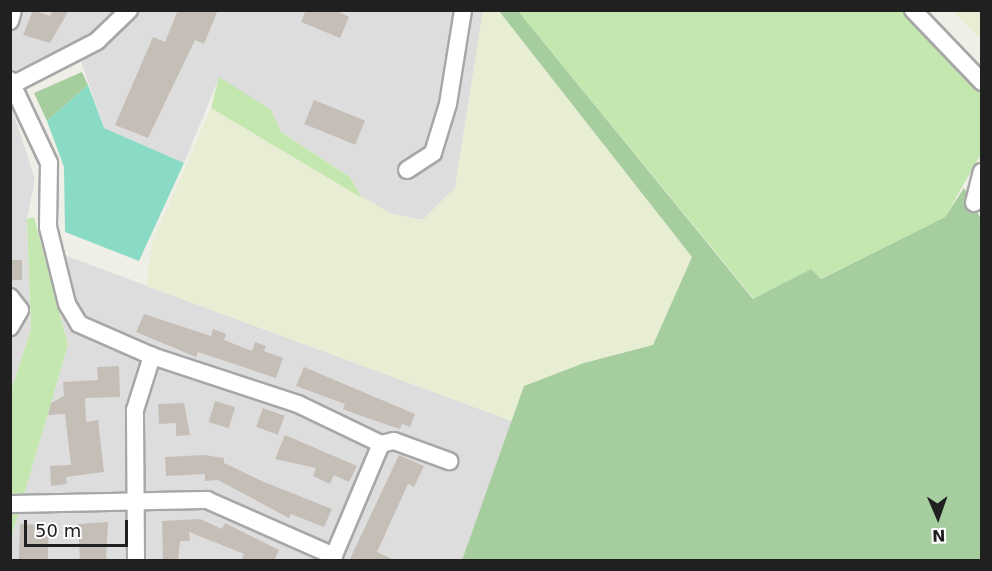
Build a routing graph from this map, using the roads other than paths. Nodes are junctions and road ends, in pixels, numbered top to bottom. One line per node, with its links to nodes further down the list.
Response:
1 (13, 10): 5 (street)
2 (129, 10): 7 (street)
3 (463, 10): 8 (street)
4 (913, 10): 6 (street)
5 (10, 21)
6 (981, 82)
7 (11, 84): 13 (street)
8 (407, 170)
9 (981, 172): 10 (street)
10 (974, 203)
11 (10, 297): 12 (street)
12 (10, 327)
13 (152, 356): 14 (street); 16 (street)
14 (381, 444): 15 (street); 18 (street)
15 (449, 461)
16 (136, 500): 17 (street); 18 (street); 19 (street)
17 (10, 504)
18 (333, 558)
19 (136, 561)

